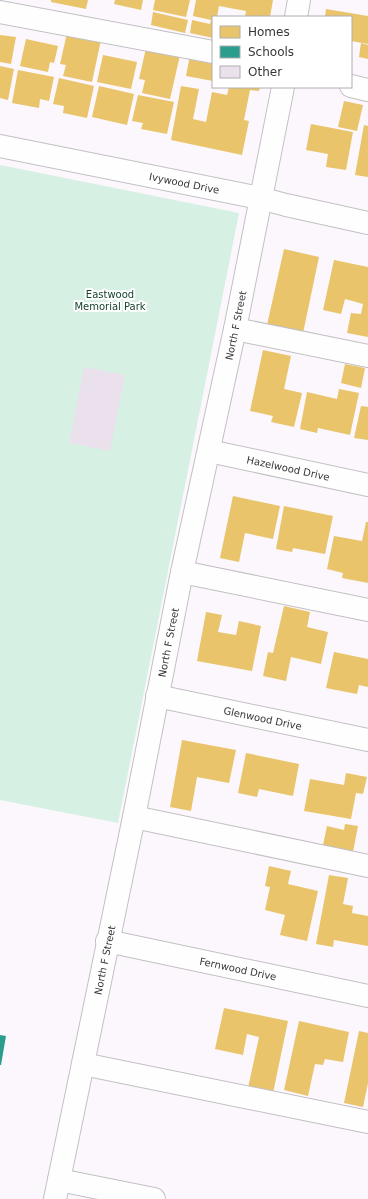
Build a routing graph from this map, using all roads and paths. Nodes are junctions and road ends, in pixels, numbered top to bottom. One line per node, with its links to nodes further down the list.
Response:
1 (299, 0): 3 (street)
2 (0, 12): 4 (street)
3 (296, 16)
4 (212, 52)
5 (352, 86): 7 (street)
6 (283, 88): 9 (street, North F Street)
7 (368, 90)
8 (0, 146): 9 (street, Ivywood Drive)
9 (260, 198): 10 (street, Ivywood Drive); 11 (street, North F Street)
10 (368, 223)
11 (234, 329): 12 (street); 13 (street, North F Street)
12 (368, 356)
13 (209, 452): 14 (street, Hazelwood Drive); 15 (street, North F Street)
14 (368, 485)
15 (182, 572): 16 (street); 17 (street, North F Street)
16 (368, 610)
17 (157, 696): 18 (street, Glenwood Drive); 19 (street, North F Street)
18 (368, 740)
19 (134, 817): 20 (street); 21 (street, North F Street)
20 (368, 866)
21 (107, 941): 22 (street, Fernwood Drive); 23 (street, North F Street)
22 (368, 996)
23 (83, 1064): 24 (street); 25 (street, North F Street)
24 (368, 1122)
25 (57, 1189): 26 (street)
26 (154, 1199)

